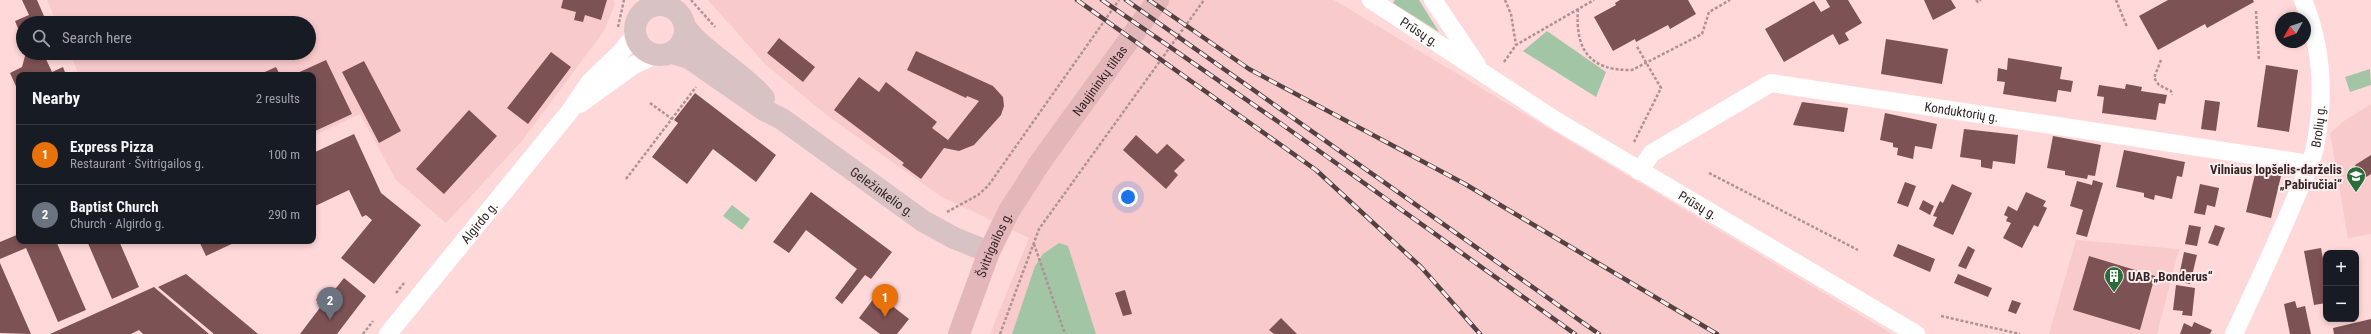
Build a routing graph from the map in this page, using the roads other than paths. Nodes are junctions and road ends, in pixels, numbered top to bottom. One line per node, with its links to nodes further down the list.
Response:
1 (1158, 0): 12 (main road, Naujininkų tiltas)
2 (1433, 0): 9 (street, Prūsų g.)
3 (2303, 0): 13 (street, Brolių g.)
4 (1376, 1): 9 (street, Prūsų g.)
5 (664, 3): 6 (main road); 7 (main road)
6 (637, 17): 8 (main road); 10 (street, Algirdo g.)
7 (685, 27): 8 (main road); 11 (main road, Geležinkelio g.)
8 (664, 54): 10 (street, Algirdo g.); 11 (main road, Geležinkelio g.)
9 (1482, 72): 14 (street, Prūsų g.)
10 (570, 111): 16 (street, Algirdo g.)
11 (782, 119): 15 (main road, Geležinkelio g.)
12 (1041, 161): 15 (main road, Švitrigailos g.)
13 (2310, 164): 14 (street, Konduktorių g.); 19 (street, Brolių g.)
14 (1639, 170): 18 (street, Prūsų g.)
15 (989, 252): 17 (main road, Švitrigailos g.)
16 (388, 334)
17 (959, 334)
18 (1916, 334)
19 (2234, 334)

